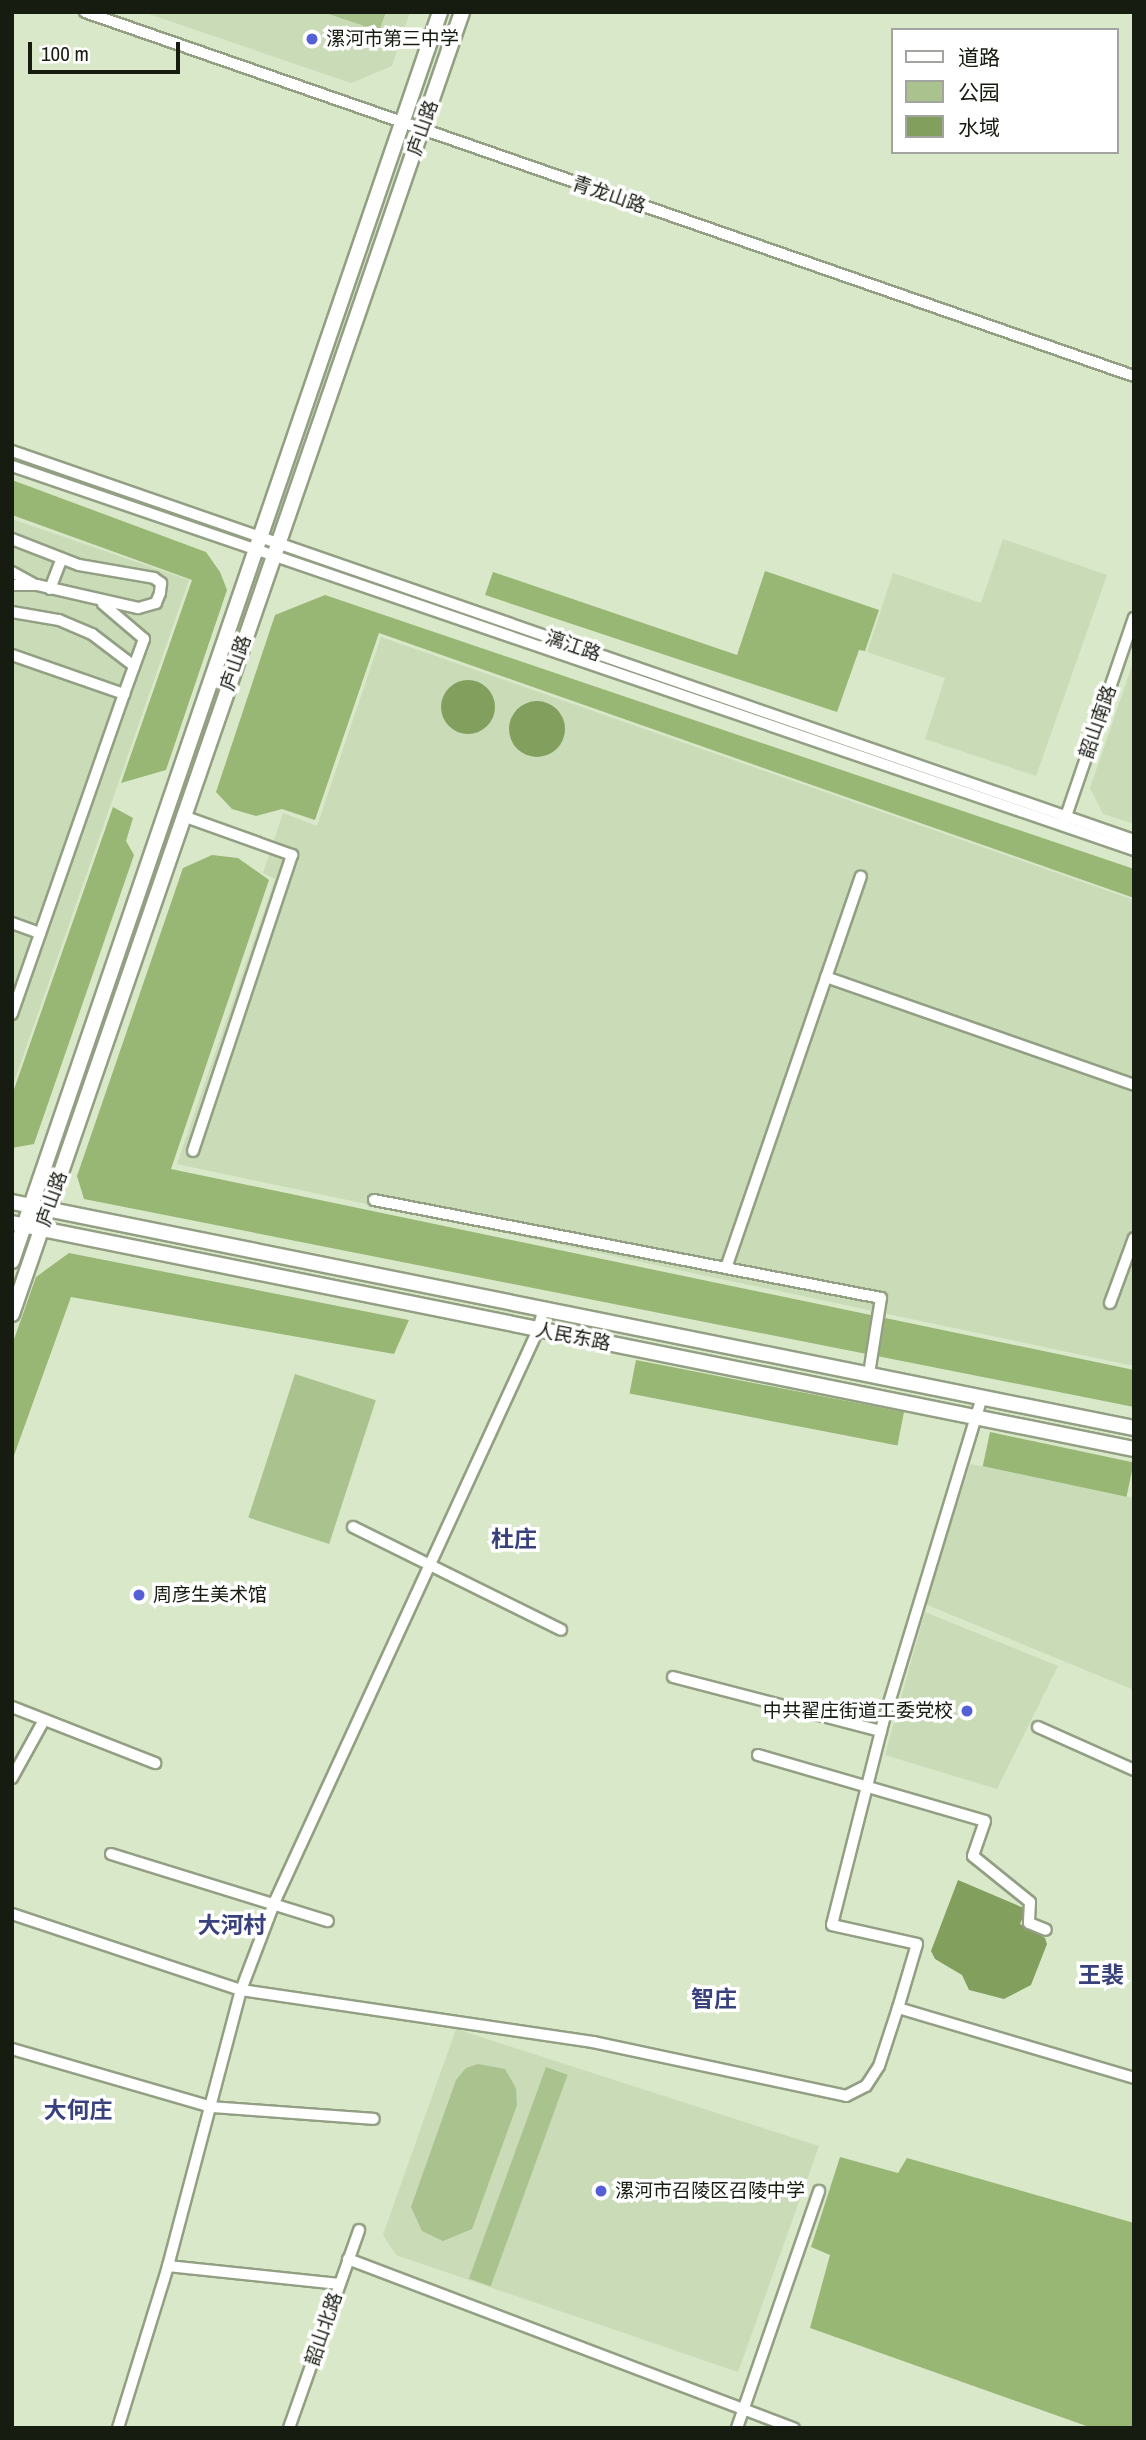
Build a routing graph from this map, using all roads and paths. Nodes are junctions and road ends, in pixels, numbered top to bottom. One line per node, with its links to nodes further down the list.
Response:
1 (85, 12): 4 (street, 青龙山路)
2 (440, 12): 4 (main road, 庐山路)
3 (462, 12): 5 (main road, 庐山路)
4 (402, 124): 5 (street, 青龙山路); 10 (main road, 庐山路)
5 (423, 131): 6 (street, 青龙山路); 11 (main road, 庐山路)
6 (1134, 376)
7 (12, 452): 10 (street, 漓江路)
8 (12, 466): 10 (street, 漓江路)
9 (12, 539): 12 (street)
10 (258, 544): 11 (street, 漓江路); 25 (main road, 庐山路)
11 (275, 551): 26 (main road, 庐山路); 27 (street, 漓江路)
12 (61, 560): 16 (street); 18 (street)
13 (12, 572): 15 (street)
14 (12, 585): 15 (street)
15 (37, 585): 16 (street)
16 (50, 589): 17 (street)
17 (98, 601): 18 (street); 20 (street)
18 (127, 606): 20 (street)
19 (12, 612): 23 (street)
20 (123, 618): 23 (street)
21 (1134, 618): 27 (street, 韶山南路)
22 (12, 655): 24 (street)
23 (134, 666): 24 (street)
24 (124, 694): 32 (street)
25 (167, 811): 26 (main road); 39 (main road, 庐山路)
26 (183, 816): 36 (street); 40 (main road, 庐山路)
27 (1064, 820): 28 (street, 漓江路); 29 (street, 漓江路)
28 (1134, 840)
29 (1134, 850)
30 (861, 877): 33 (street)
31 (12, 923): 32 (street)
32 (40, 933): 34 (street)
33 (826, 977): 35 (street); 45 (street)
34 (12, 1014)
35 (1134, 1085)
36 (193, 1151)
37 (374, 1200): 45 (street)
38 (12, 1202): 39 (main road, 人民东路)
39 (32, 1206): 40 (main road, 人民东路); 41 (main road, 庐山路)
40 (48, 1209): 42 (main road, 庐山路); 47 (main road, 人民东路)
41 (18, 1224): 42 (main road, 人民东路); 44 (main road, 庐山路)
42 (41, 1228): 48 (main road, 庐山路); 49 (main road, 人民东路)
43 (1134, 1238): 46 (street)
44 (12, 1261)
45 (726, 1268): 50 (street)
46 (1110, 1303)
47 (544, 1308): 49 (street); 50 (main road, 人民东路)
48 (12, 1314)
49 (538, 1330): 52 (main road, 人民东路); 56 (street)
50 (869, 1374): 51 (main road, 人民东路)
51 (982, 1397): 52 (street); 53 (main road, 人民东路)
52 (976, 1418): 54 (main road, 人民东路); 62 (street)
53 (1134, 1428)
54 (1134, 1449)
55 (353, 1527): 56 (street)
56 (428, 1567): 57 (street); 69 (street)
57 (561, 1630)
58 (673, 1677): 62 (street)
59 (12, 1707): 60 (street)
60 (44, 1720): 64 (street); 66 (street)
61 (1038, 1727): 65 (street)
62 (881, 1731): 67 (street)
63 (758, 1755): 67 (street)
64 (155, 1763)
65 (1134, 1770)
66 (12, 1778)
67 (867, 1785): 72 (street); 74 (street)
68 (111, 1854): 69 (street)
69 (274, 1903): 71 (street); 73 (street)
70 (12, 1914): 73 (street)
71 (328, 1921)
72 (1046, 1930)
73 (241, 1990): 74 (street); 77 (street)
74 (898, 2008): 76 (street)
75 (12, 2049): 77 (street)
76 (1134, 2078)
77 (211, 2107): 78 (street); 82 (street)
78 (374, 2119)
79 (819, 2191): 84 (street)
80 (359, 2230): 81 (street, 韶山北路)
81 (348, 2259): 83 (street, 韶山北路); 84 (street)
82 (168, 2266): 83 (street); 85 (street)
83 (340, 2284): 86 (street, 韶山北路)
84 (744, 2410): 87 (street); 88 (street)
85 (118, 2428)
86 (289, 2428)
87 (737, 2428)
88 (794, 2428)

